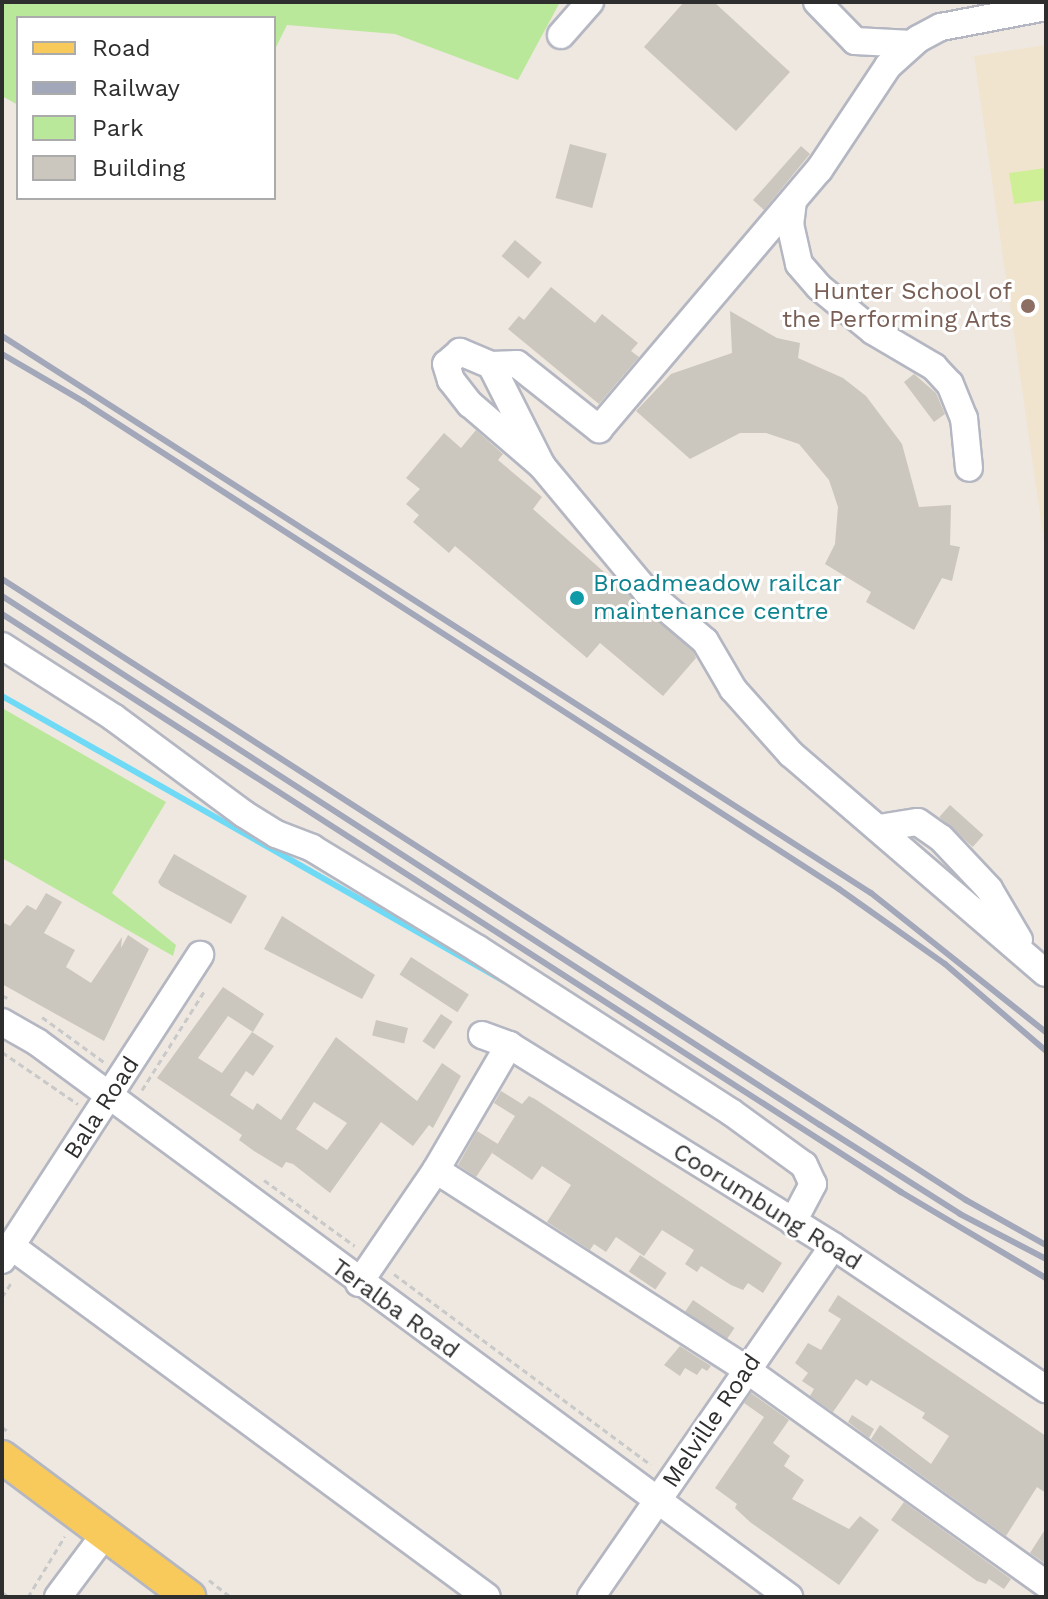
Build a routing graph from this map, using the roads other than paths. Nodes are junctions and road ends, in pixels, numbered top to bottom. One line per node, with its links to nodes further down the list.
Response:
1 (590, 2): 4 (street)
2 (817, 2): 5 (street)
3 (1046, 7): 5 (street)
4 (561, 35)
5 (912, 44): 6 (street)
6 (793, 201): 7 (street); 9 (street)
7 (491, 365): 8 (street); 8 (street)
8 (542, 466): 12 (street)
9 (969, 468)
10 (2, 646): 18 (street)
11 (200, 955): 16 (street, Bala Road)
12 (1037, 965)
13 (2, 1022): 16 (street, Teralba Road)
14 (482, 1035): 15 (street, Coorumbung Road)
15 (509, 1045): 17 (street); 18 (street, Coorumbung Road)
16 (110, 1097): 20 (street, Bala Road); 21 (street, Teralba Road)
17 (436, 1170): 21 (street); 22 (street)
18 (793, 1222): 19 (street, Coorumbung Road)
19 (833, 1246): 22 (street, Melville Road); 23 (street, Coorumbung Road)
20 (9, 1257): 30 (street)
21 (359, 1283): 25 (street, Teralba Road)
22 (747, 1370): 25 (street, Melville Road); 27 (street)
23 (1046, 1389)
24 (2, 1457): 26 (main road)
25 (658, 1500): 31 (street, Melville Road); 32 (street, Teralba Road)
26 (105, 1534): 28 (street); 29 (main road)
27 (1046, 1584)
28 (58, 1597)
29 (189, 1597)
30 (487, 1597)
31 (591, 1597)
32 (789, 1597)

